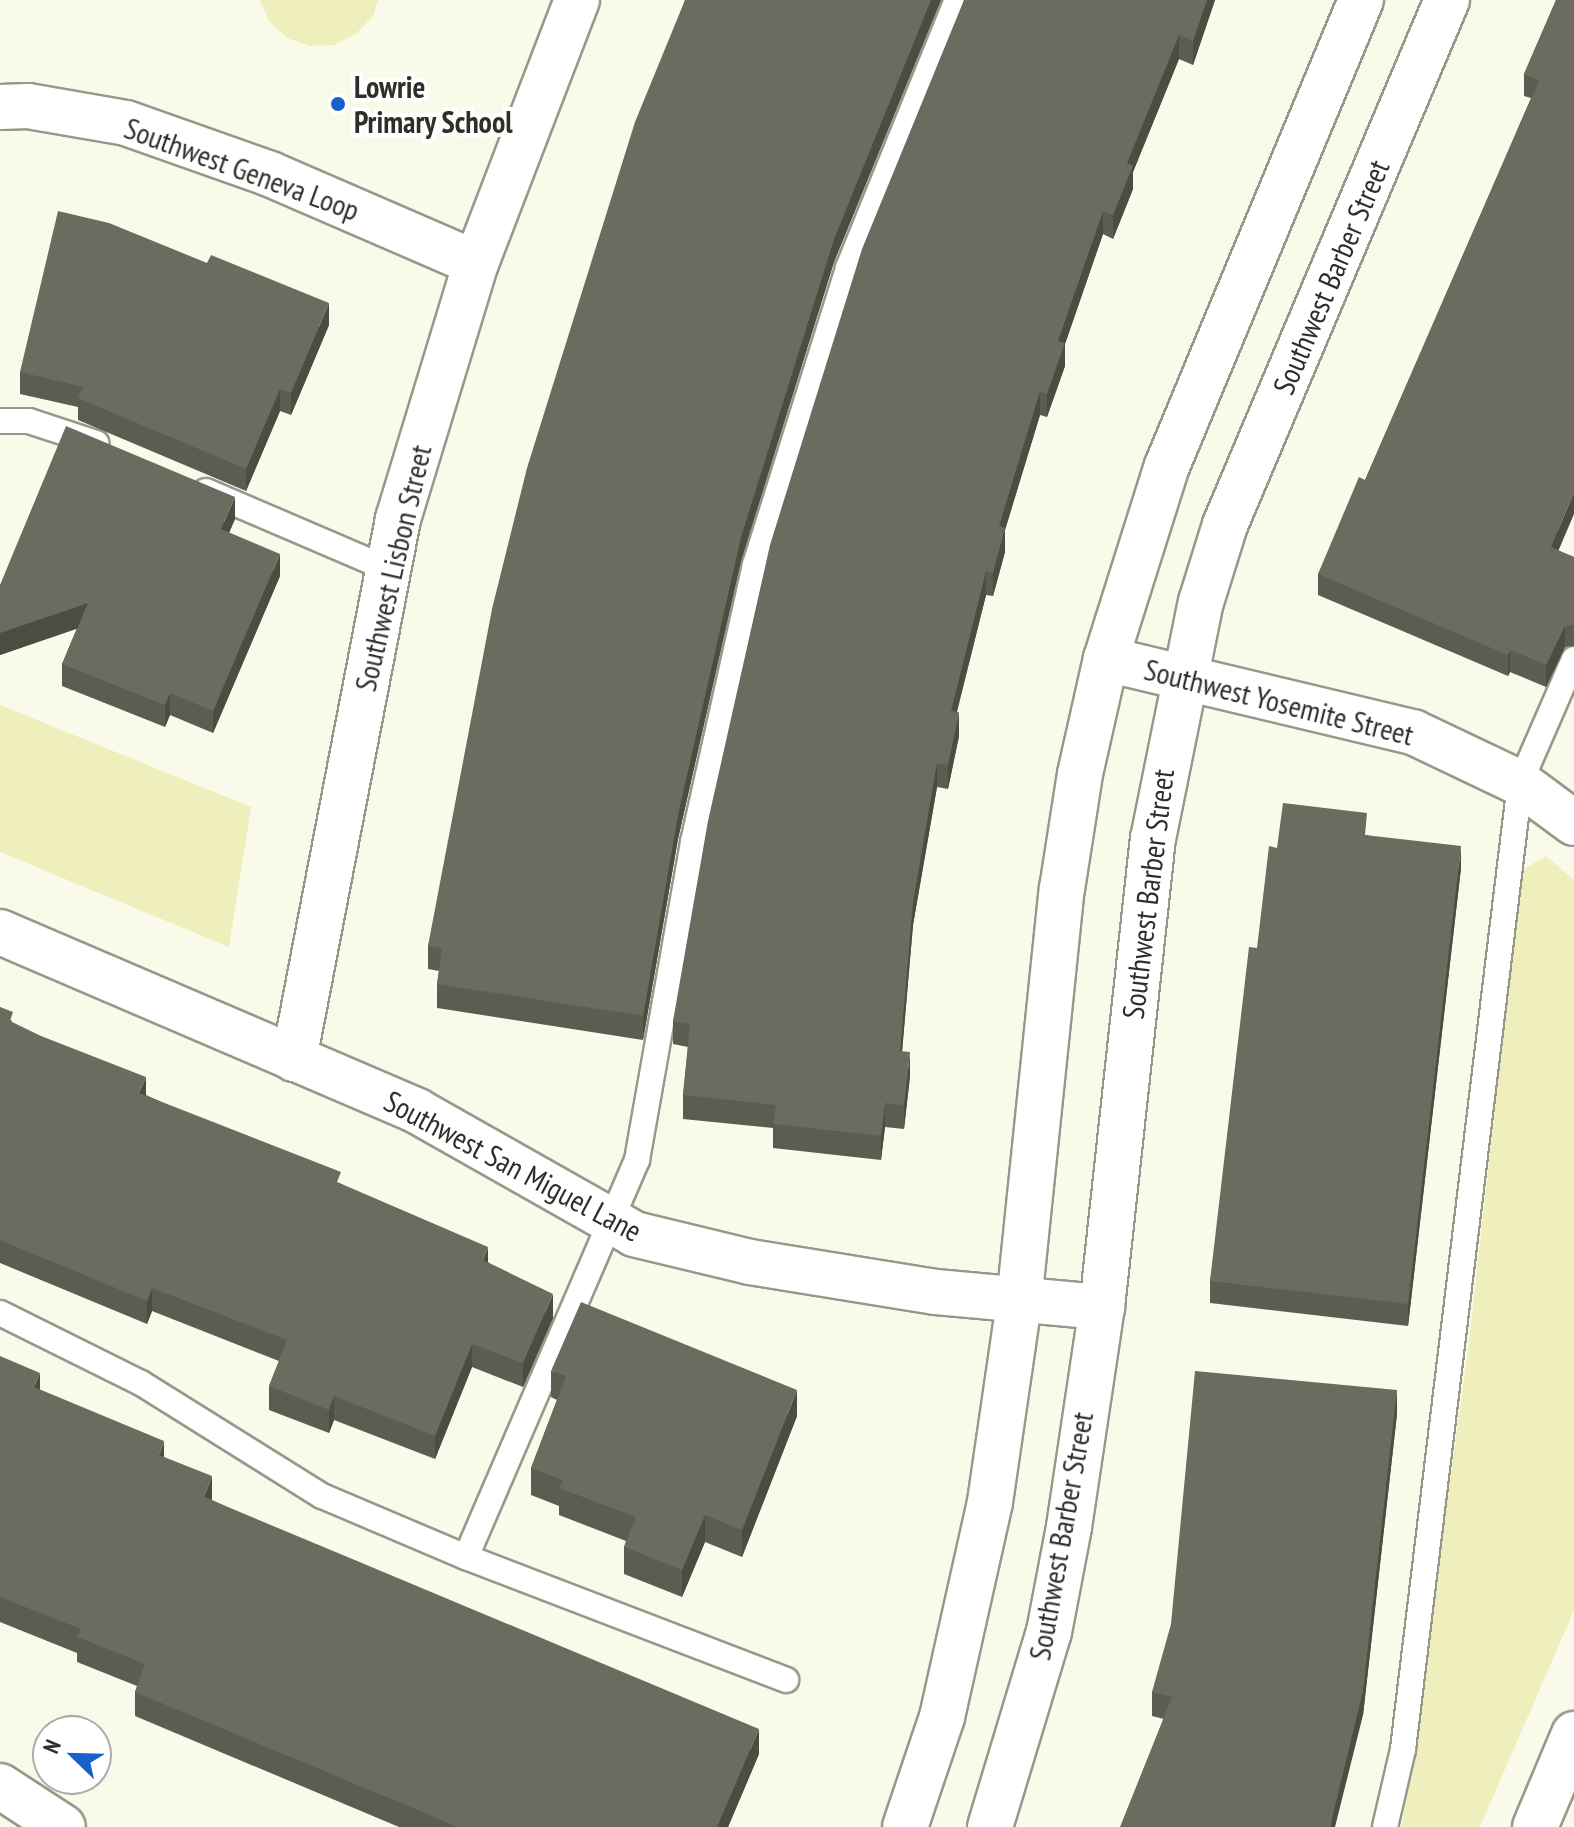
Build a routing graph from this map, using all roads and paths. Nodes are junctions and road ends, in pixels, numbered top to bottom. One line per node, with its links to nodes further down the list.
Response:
1 (577, 0): 6 (street, Southwest Lisbon Street)
2 (957, 0): 18 (lane)
3 (1361, 0): 11 (street)
4 (1447, 0): 13 (street, Southwest Barber Street)
5 (0, 107): 6 (street, Southwest Geneva Loop)
6 (476, 263): 10 (street, Southwest Lisbon Street)
7 (0, 421): 8 (lane)
8 (124, 455)
9 (189, 483): 10 (lane)
10 (388, 569): 17 (street, Southwest Lisbon Street)
11 (1106, 659): 13 (street, Southwest Yosemite Street); 19 (street)
12 (1574, 659): 14 (lane)
13 (1185, 676): 14 (street, Southwest Yosemite Street); 20 (street, Southwest Barber Street)
14 (1520, 783): 15 (street, Southwest Yosemite Street); 29 (lane)
15 (1574, 823)
16 (0, 932): 17 (street, Southwest San Miguel Lane)
17 (294, 1059): 18 (street, Southwest San Miguel Lane)
18 (611, 1222): 19 (street, Southwest San Miguel Lane); 22 (lane)
19 (1019, 1302): 20 (street, Southwest San Miguel Lane); 27 (street)
20 (1102, 1307): 28 (street, Southwest Barber Street)
21 (0, 1313): 22 (lane)
22 (466, 1557): 23 (lane)
23 (786, 1680)
24 (1574, 1734): 30 (street)
25 (0, 1786): 26 (street)
26 (63, 1827)
27 (905, 1827)
28 (990, 1827)
29 (1385, 1827)
30 (1535, 1827)

